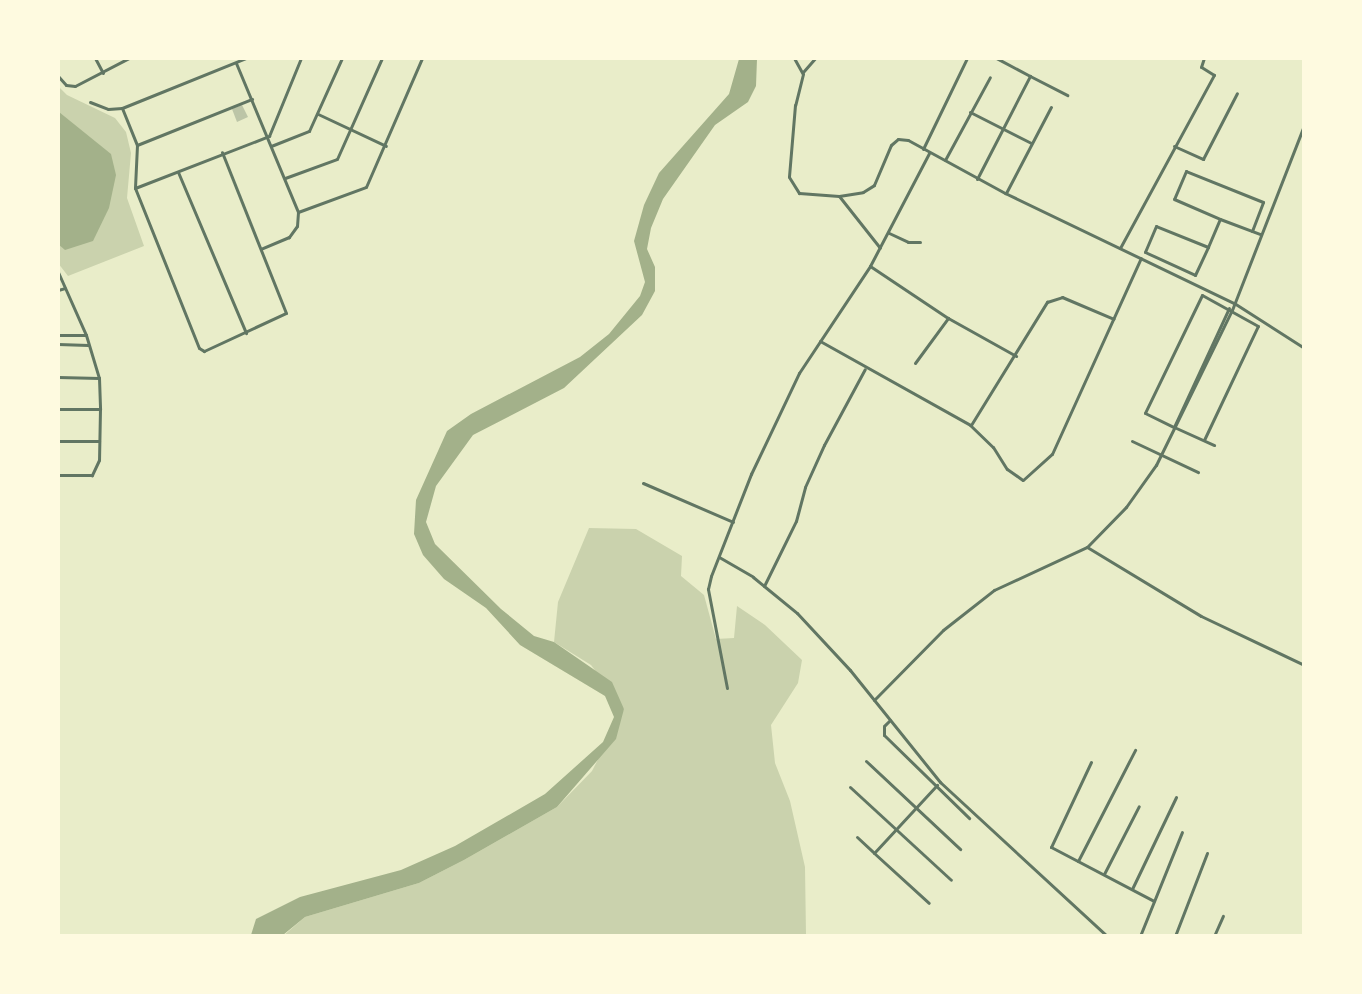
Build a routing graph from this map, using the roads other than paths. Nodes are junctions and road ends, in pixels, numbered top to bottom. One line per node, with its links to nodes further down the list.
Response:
1 (95, 58): 15 (street)
2 (129, 58): 15 (street)
3 (246, 58): 13 (street)
4 (301, 58): 30 (street)
5 (342, 58): 26 (street)
6 (382, 58): 29 (street)
7 (423, 58): 34 (street)
8 (794, 58): 14 (street)
9 (815, 58): 14 (street)
10 (967, 58): 36 (street)
11 (996, 58): 17 (street)
12 (1204, 58): 35 (street)
13 (236, 63): 21 (street); 24 (street)
14 (802, 72): 45 (street)
15 (103, 73): 16 (street)
16 (58, 76)
17 (1030, 76): 20 (street); 28 (street)
18 (990, 77): 25 (street)
19 (1237, 93): 35 (street)
20 (1067, 95)
21 (252, 99): 30 (street); 32 (street)
22 (90, 102): 24 (street)
23 (1051, 107): 31 (street)
24 (122, 108): 32 (street)
25 (970, 112): 28 (street); 39 (street)
26 (318, 114): 29 (street); 33 (street)
27 (1304, 125): 50 (street)
28 (1002, 128): 31 (street); 42 (street)
29 (350, 130): 34 (street); 41 (street)
30 (269, 136): 33 (street); 37 (street)
31 (1031, 143): 44 (street)
32 (137, 145): 43 (street)
33 (270, 146): 41 (street)
34 (386, 146): 46 (street)
35 (1174, 146): 54 (street)
36 (924, 148): 38 (street); 45 (street)
37 (222, 152): 40 (street); 55 (street)
38 (929, 153): 39 (street); 49 (street)
39 (945, 160): 42 (street)
40 (178, 172): 43 (street); 65 (street)
41 (285, 178): 46 (street)
42 (977, 179): 44 (street)
43 (135, 188): 65 (street)
44 (1005, 193): 54 (street)
45 (839, 196): 53 (street)
46 (298, 212): 55 (street)
47 (1220, 219): 48 (street); 48 (street); 52 (street)
48 (1252, 231): 50 (street)
49 (889, 233): 51 (street); 53 (street)
50 (1260, 234): 61 (street)
51 (920, 242)
52 (1208, 247): 52 (street)
53 (880, 248): 57 (street)
54 (1120, 248): 56 (street)
55 (261, 249): 65 (street)
56 (1141, 258): 61 (street); 64 (street)
57 (870, 266): 63 (street); 68 (street)
58 (58, 272): 59 (street)
59 (65, 288): 60 (street); 67 (street)
60 (58, 290)
61 (1234, 303): 62 (street); 71 (street)
62 (1231, 309): 80 (street); 80 (street); 81 (street)
63 (948, 318): 72 (street); 73 (street)
64 (1114, 320): 72 (street); 79 (street)
65 (246, 333)
66 (58, 335): 67 (street)
67 (86, 335): 70 (street)
68 (820, 341): 74 (street); 90 (street)
69 (58, 344): 70 (street)
70 (88, 345): 76 (street)
71 (1304, 348)
72 (1016, 356): 79 (street)
73 (915, 363)
74 (865, 369): 79 (street); 93 (street)
75 (58, 377): 76 (street)
76 (99, 378): 78 (street)
77 (58, 409): 78 (street)
78 (100, 409): 83 (street)
79 (970, 425)
80 (1174, 427): 81 (street); 86 (street)
81 (1204, 440): 85 (street)
82 (58, 441): 83 (street)
83 (99, 441): 88 (street)
84 (1131, 441): 86 (street)
85 (1214, 445)
86 (1161, 454): 87 (street); 91 (street)
87 (1198, 472)
88 (58, 475)
89 (643, 483): 90 (street)
90 (733, 522): 92 (street)
91 (1087, 547): 94 (street); 96 (street)
92 (719, 557): 93 (street); 95 (street)
93 (764, 586): 96 (street)
94 (1304, 665)
95 (727, 688)
96 (874, 700): 97 (street)
97 (890, 720): 101 (street); 120 (street)
98 (1135, 750): 113 (street)
99 (866, 761): 105 (street)
100 (1091, 762): 113 (street)
101 (937, 785): 105 (street); 106 (street)
102 (850, 788): 107 (street)
103 (1176, 797): 116 (street)
104 (1139, 806): 114 (street)
105 (916, 808): 107 (street); 110 (street)
106 (969, 818)
107 (896, 830): 111 (street); 115 (street)
108 (1182, 832): 117 (street)
109 (857, 837): 111 (street)
110 (960, 849)
111 (874, 853): 118 (street)
112 (1207, 853): 122 (street)
113 (1078, 861): 114 (street)
114 (1104, 874): 116 (street)
115 (951, 880)
116 (1132, 889): 117 (street)
117 (1154, 901): 121 (street)
118 (929, 903)
119 (1223, 916): 123 (street)
120 (1107, 936)
121 (1140, 936)
122 (1175, 936)
123 (1214, 936)

